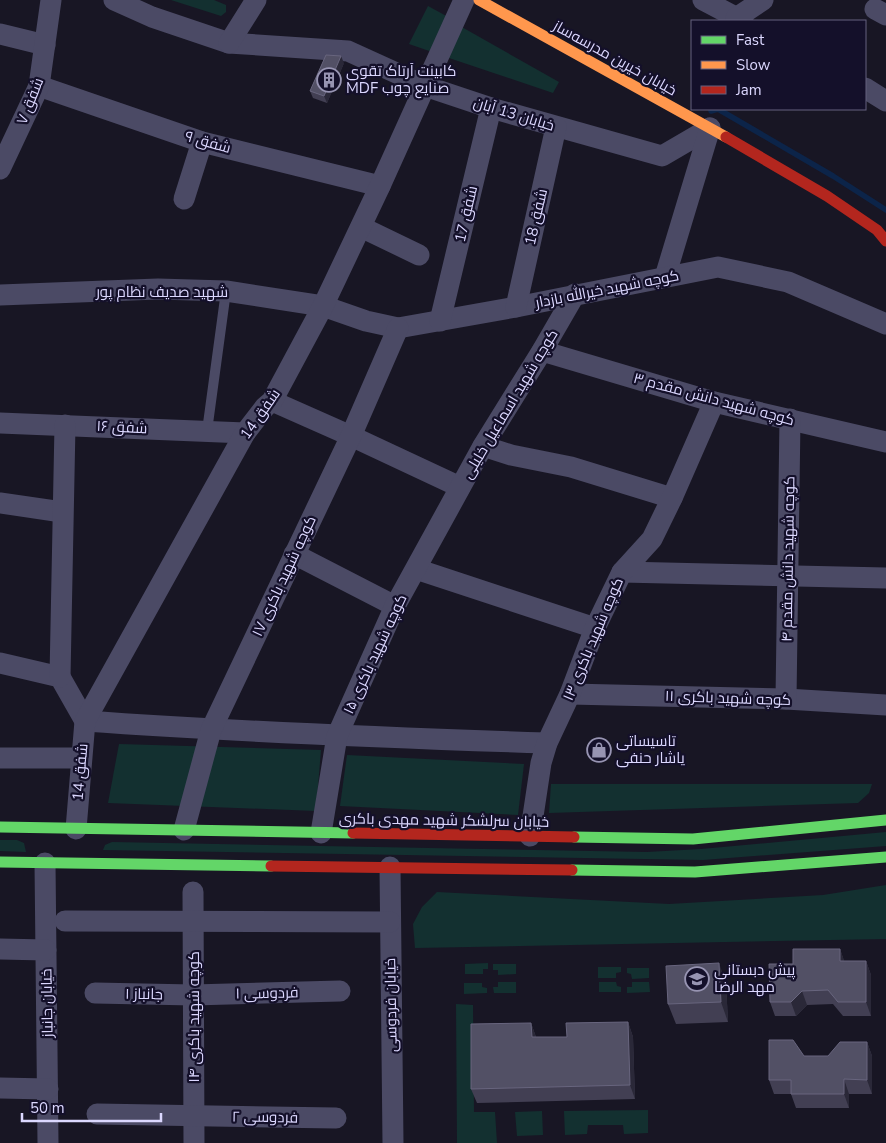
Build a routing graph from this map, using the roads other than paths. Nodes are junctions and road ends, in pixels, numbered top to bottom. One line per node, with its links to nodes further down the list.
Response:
1 (51, 0): 11 (street, شفق ۷)
2 (114, 0): 10 (street, خیابان 13 آبان)
3 (464, 0): 13 (street, شفق 14)
4 (479, 0): 18 (main road, خیابان خیرین مدرسه‌ساز)
5 (703, 0): 8 (street)
6 (763, 0): 8 (street)
7 (250, 2): 10 (street)
8 (740, 19)
9 (0, 34): 11 (street)
10 (229, 43): 13 (street, خیابان 13 آبان)
11 (45, 45): 12 (street, شفق ۷)
12 (39, 86): 19 (street, شفق ۹); 20 (street, شفق ۷)
13 (425, 86): 16 (street, خیابان 13 آبان); 21 (street, شفق 14)
14 (866, 89): 15 (street)
15 (886, 101)
16 (491, 108): 17 (street, خیابان 13 آبان); 32 (street, شفق 17)
17 (556, 127): 18 (street, خیابان 13 آبان); 31 (street, شفق 18)
18 (710, 128): 24 (main road, خیابان خیرین مدرسه‌ساز); 26 (street)
19 (202, 142): 21 (street, شفق ۹); 22 (street)
20 (0, 169)
21 (380, 186): 23 (street, شفق 14)
22 (184, 199)
23 (360, 227): 25 (street); 30 (street, شفق 14)
24 (886, 241)
25 (419, 255)
26 (665, 277): 28 (street, کوچه شهید خیرالله بازدار); 33 (street, کوچه شهید خیرالله بازدار)
27 (226, 291): 29 (street, شهید صدیف نظام پور); 30 (street, شهید صدیف نظام پور); 41 (lane)
28 (575, 294): 31 (street, کوچه شهید خیرالله بازدار); 35 (street, کوچه شهید اسماعیل خلیلی)
29 (0, 295)
30 (324, 306): 34 (street, کوچه شهید خیرالله بازدار); 36 (street, شفق 14)
31 (516, 307): 32 (street, کوچه شهید خیرالله بازدار)
32 (440, 320): 34 (street, کوچه شهید خیرالله بازدار)
33 (886, 324)
34 (398, 328): 43 (street, کوچه شهید باکری ۱۷)
35 (542, 351): 37 (street, کوچه شهید دانش مقدم ۳); 45 (street, کوچه شهید اسماعیل خلیلی)
36 (272, 401): 42 (street, شفق 14); 43 (street)
37 (714, 402): 38 (street, کوچه شهید دانش مقدم ۳); 47 (street, کوچه شهید باکری ۱۳)
38 (790, 419): 44 (street, کوچه شهید دانش مقدم ۳); 53 (street, کوچه شهید دانش مقدم ۴)
39 (0, 423): 40 (street, شفق ۱۶)
40 (65, 425): 41 (street, شفق ۱۶); 49 (street)
41 (207, 431): 42 (street, شفق ۱۶)
42 (245, 433): 62 (street, شفق 14)
43 (351, 436): 46 (street); 50 (street, کوچه شهید باکری ۱۷)
44 (886, 442)
45 (483, 446): 46 (street, کوچه شهید اسماعیل خلیلی); 47 (street)
46 (460, 487): 51 (street, کوچه شهید باکری ۱۵)
47 (672, 498): 52 (street, کوچه شهید باکری ۱۳)
48 (0, 503): 49 (street)
49 (62, 512): 58 (street)
50 (294, 554): 55 (street); 63 (street, کوچه شهید باکری ۱۷)
51 (416, 569): 55 (street, کوچه شهید باکری ۱۵); 56 (street)
52 (622, 572): 53 (street); 56 (street, کوچه شهید باکری ۱۳)
53 (787, 575): 54 (street); 60 (street, کوچه شهید دانش مقدم ۴)
54 (886, 578)
55 (395, 606): 64 (street, کوچه شهید باکری ۱۵)
56 (595, 628): 59 (street, کوچه شهید باکری ۱۳)
57 (0, 663): 58 (street)
58 (60, 677): 62 (street)
59 (570, 694): 60 (street, کوچه شهید باکری ۱۱); 65 (street, کوچه شهید باکری ۱۳)
60 (786, 700): 61 (street, کوچه شهید باکری ۱۱)
61 (886, 705)
62 (85, 721): 63 (street); 67 (street, شفق 14)
63 (212, 730): 64 (street); 70 (street, کوچه شهید باکری ۱۷)
64 (337, 736): 65 (street); 71 (street, کوچه شهید باکری ۱۵)
65 (547, 743): 72 (street, کوچه شهید باکری ۱۳)
66 (0, 758): 67 (street)
67 (81, 758): 73 (street, شفق 14)
68 (886, 820): 72 (main road, خیابان سرلشکر شهید مهدی باکری)
69 (0, 828): 73 (main road, خیابان سرلشکر شهید مهدی باکری)
70 (184, 830): 71 (main road, خیابان سرلشکر شهید مهدی باکری); 73 (main road, خیابان سرلشکر شهید مهدی باکری)
71 (321, 833): 72 (main road, خیابان سرلشکر شهید مهدی باکری)
72 (530, 836)
73 (60, 846): 75 (main road, خیابان سرلشکر شهید مهدی باکری); 76 (main road, خیابان سرلشکر شهید مهدی باکری); 82 (street, خیابان جانباز)
74 (886, 857): 76 (main road, خیابان سرلشکر شهید مهدی باکری)
75 (0, 862)
76 (390, 867): 80 (street, خیابان فردوسی)
77 (193, 892): 79 (street, کوچه شهید باکری ۱۴)
78 (65, 921): 79 (street)
79 (193, 922): 80 (street); 85 (street, کوچه شهید باکری ۱۴)
80 (390, 922): 93 (street, خیابان فردوسی)
81 (0, 949): 82 (street)
82 (46, 950): 87 (street, خیابان جانباز)
83 (340, 991): 85 (street, فردوسی ۱)
84 (95, 993): 85 (street, جانباز ۱)
85 (193, 995): 89 (street, کوچه شهید باکری ۱۴)
86 (0, 1088): 87 (street)
87 (48, 1089): 91 (street, خیابان جانباز)
88 (98, 1114): 89 (street, فردوسی ۲)
89 (194, 1116): 90 (street, فردوسی ۲); 92 (street, کوچه شهید باکری ۱۴)
90 (336, 1118)
91 (48, 1143)
92 (194, 1143)
93 (393, 1143)

